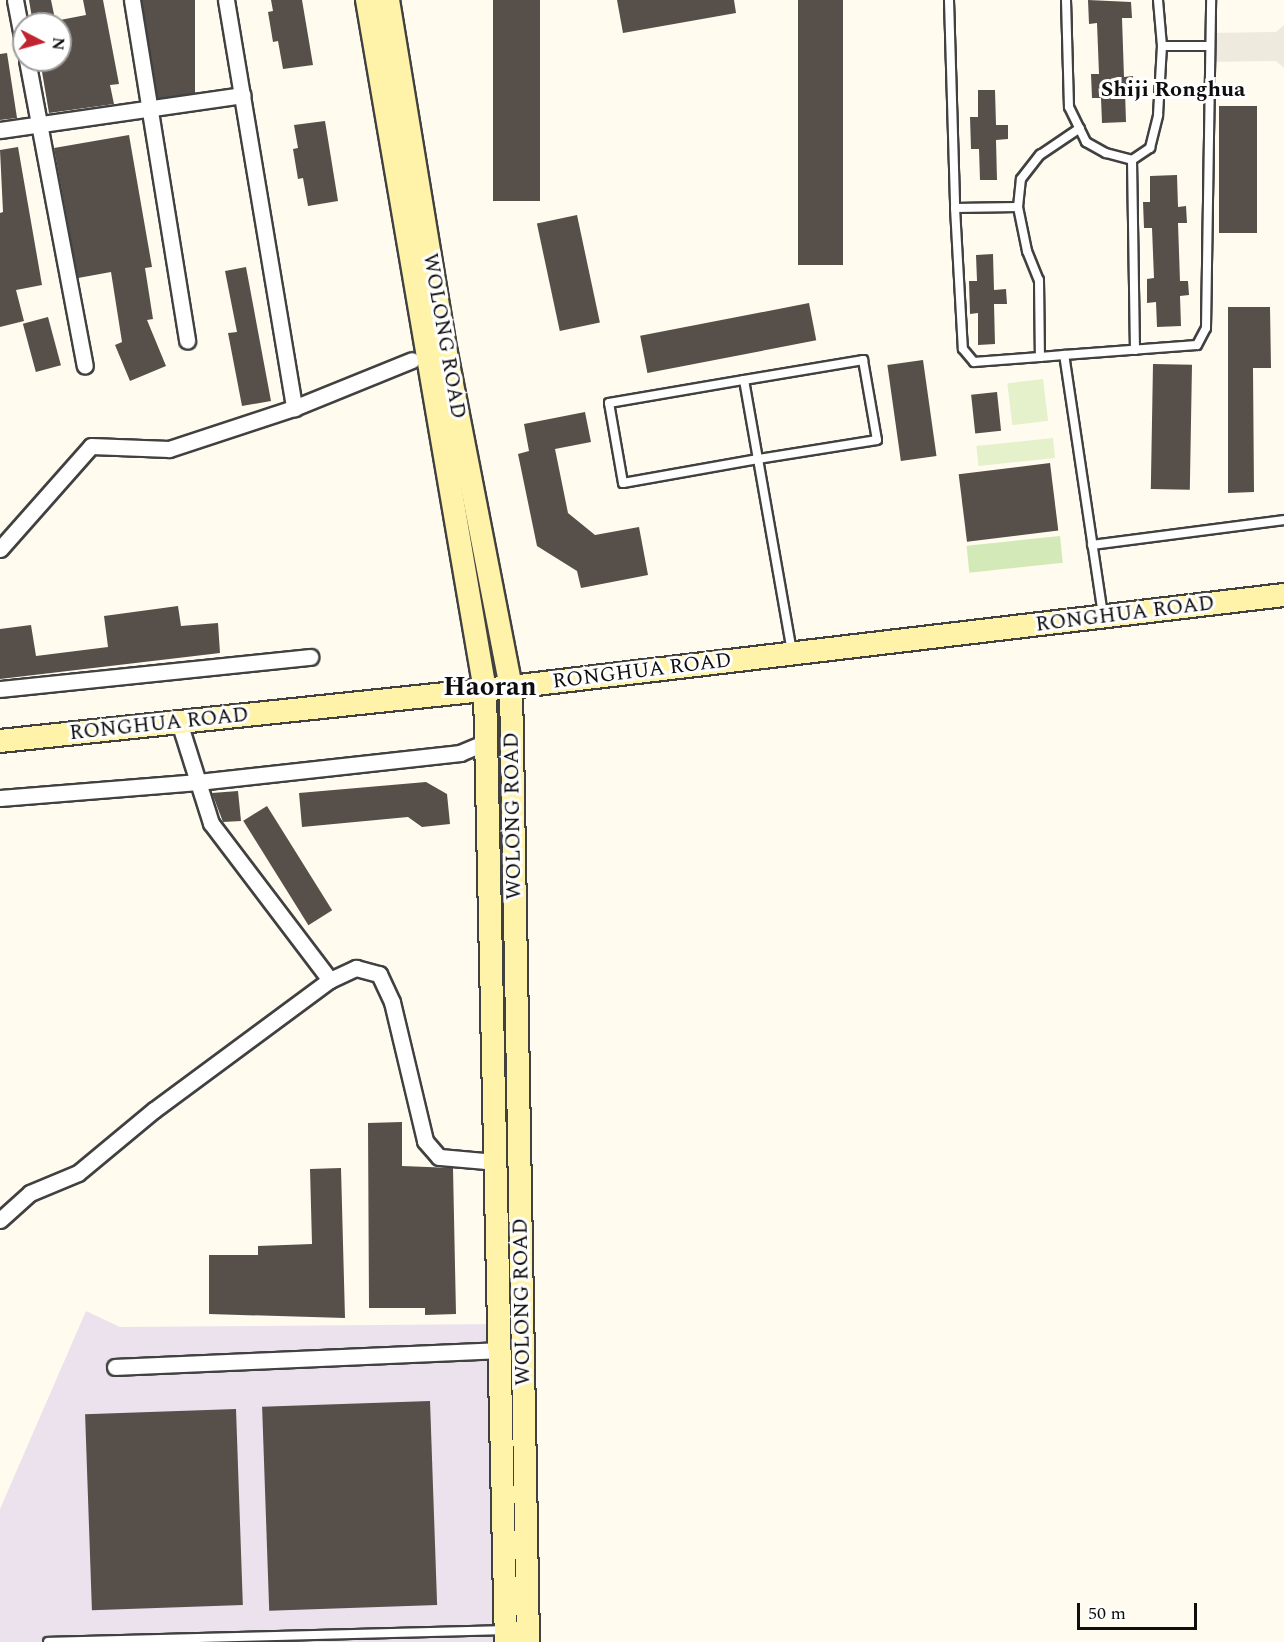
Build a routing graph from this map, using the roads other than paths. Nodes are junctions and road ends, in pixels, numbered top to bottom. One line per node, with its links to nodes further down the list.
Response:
1 (132, 0): 13 (street)
2 (226, 0): 12 (street)
3 (367, 0): 38 (main road, WOLONG ROAD)
4 (388, 0): 36 (main road, WOLONG ROAD)
5 (950, 0): 18 (lane)
6 (1066, 0): 15 (lane)
7 (1158, 0): 9 (lane)
8 (1211, 0): 10 (lane)
9 (1162, 46): 10 (lane); 17 (lane)
10 (1210, 46): 21 (lane)
11 (29, 72): 14 (street)
12 (242, 95): 13 (street); 27 (street)
13 (149, 108): 14 (street); 20 (street)
14 (39, 124): 16 (street); 25 (street)
15 (1080, 128): 17 (lane); 19 (lane)
16 (0, 130)
17 (1132, 160): 21 (lane)
18 (955, 207): 19 (lane); 23 (lane)
19 (1018, 207): 23 (lane)
20 (187, 341)
21 (1135, 350): 22 (lane)
22 (1064, 355): 23 (lane); 30 (lane)
23 (1040, 357)
24 (412, 360): 27 (street)
25 (86, 366)
26 (744, 380): 28 (lane); 28 (lane); 28 (lane)
27 (294, 408): 31 (street)
28 (758, 459): 34 (lane)
29 (1284, 520): 30 (lane)
30 (1092, 545): 33 (lane)
31 (0, 549)
32 (1284, 595): 33 (main road, RONGHUA ROAD)
33 (1103, 617): 34 (main road, RONGHUA ROAD)
34 (792, 654): 36 (main road, RONGHUA ROAD)
35 (309, 657): 37 (street)
36 (511, 687): 38 (main road, RONGHUA ROAD); 51 (main road, WOLONG ROAD)
37 (0, 689)
38 (485, 690): 39 (main road, RONGHUA ROAD); 41 (main road, WOLONG ROAD)
39 (179, 722): 40 (main road, RONGHUA ROAD); 42 (street)
40 (0, 741)
41 (486, 742): 42 (street); 45 (main road, WOLONG ROAD)
42 (198, 782): 43 (street); 44 (street)
43 (0, 798)
44 (330, 980): 45 (street); 46 (street)
45 (496, 1162): 47 (main road, WOLONG ROAD)
46 (0, 1220)
47 (501, 1350): 48 (street); 49 (main road, WOLONG ROAD)
48 (115, 1366)
49 (506, 1636): 50 (lane)
50 (48, 1642)
51 (528, 1642)

